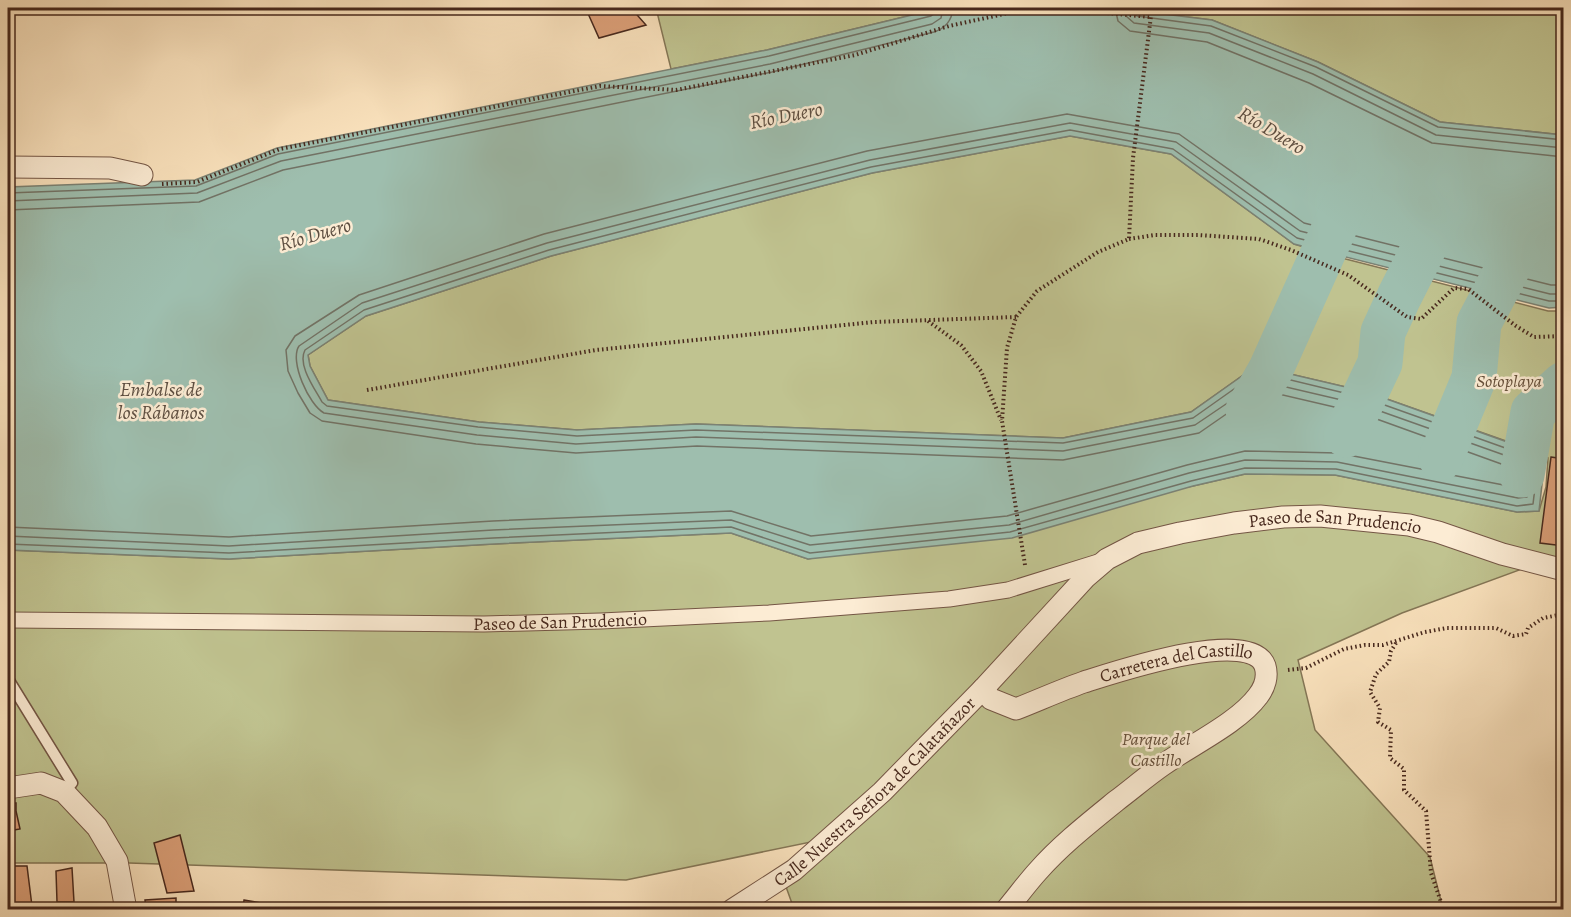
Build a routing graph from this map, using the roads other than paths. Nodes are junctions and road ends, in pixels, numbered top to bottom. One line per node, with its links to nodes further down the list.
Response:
1 (8, 167): 2 (street)
2 (142, 175)
3 (1107, 559): 4 (street, Paseo de San Prudencio); 5 (street, Paseo de San Prudencio); 7 (street, Paseo de San Prudencio)
4 (1563, 570)
5 (8, 620)
6 (8, 679): 9 (lane)
7 (983, 688): 11 (street, Calle Nuestra Señora de Calatañazor); 12 (street, Carretera del Castillo)
8 (8, 788): 9 (street)
9 (64, 792): 10 (street)
10 (126, 909)
11 (732, 909)
12 (1006, 909)

